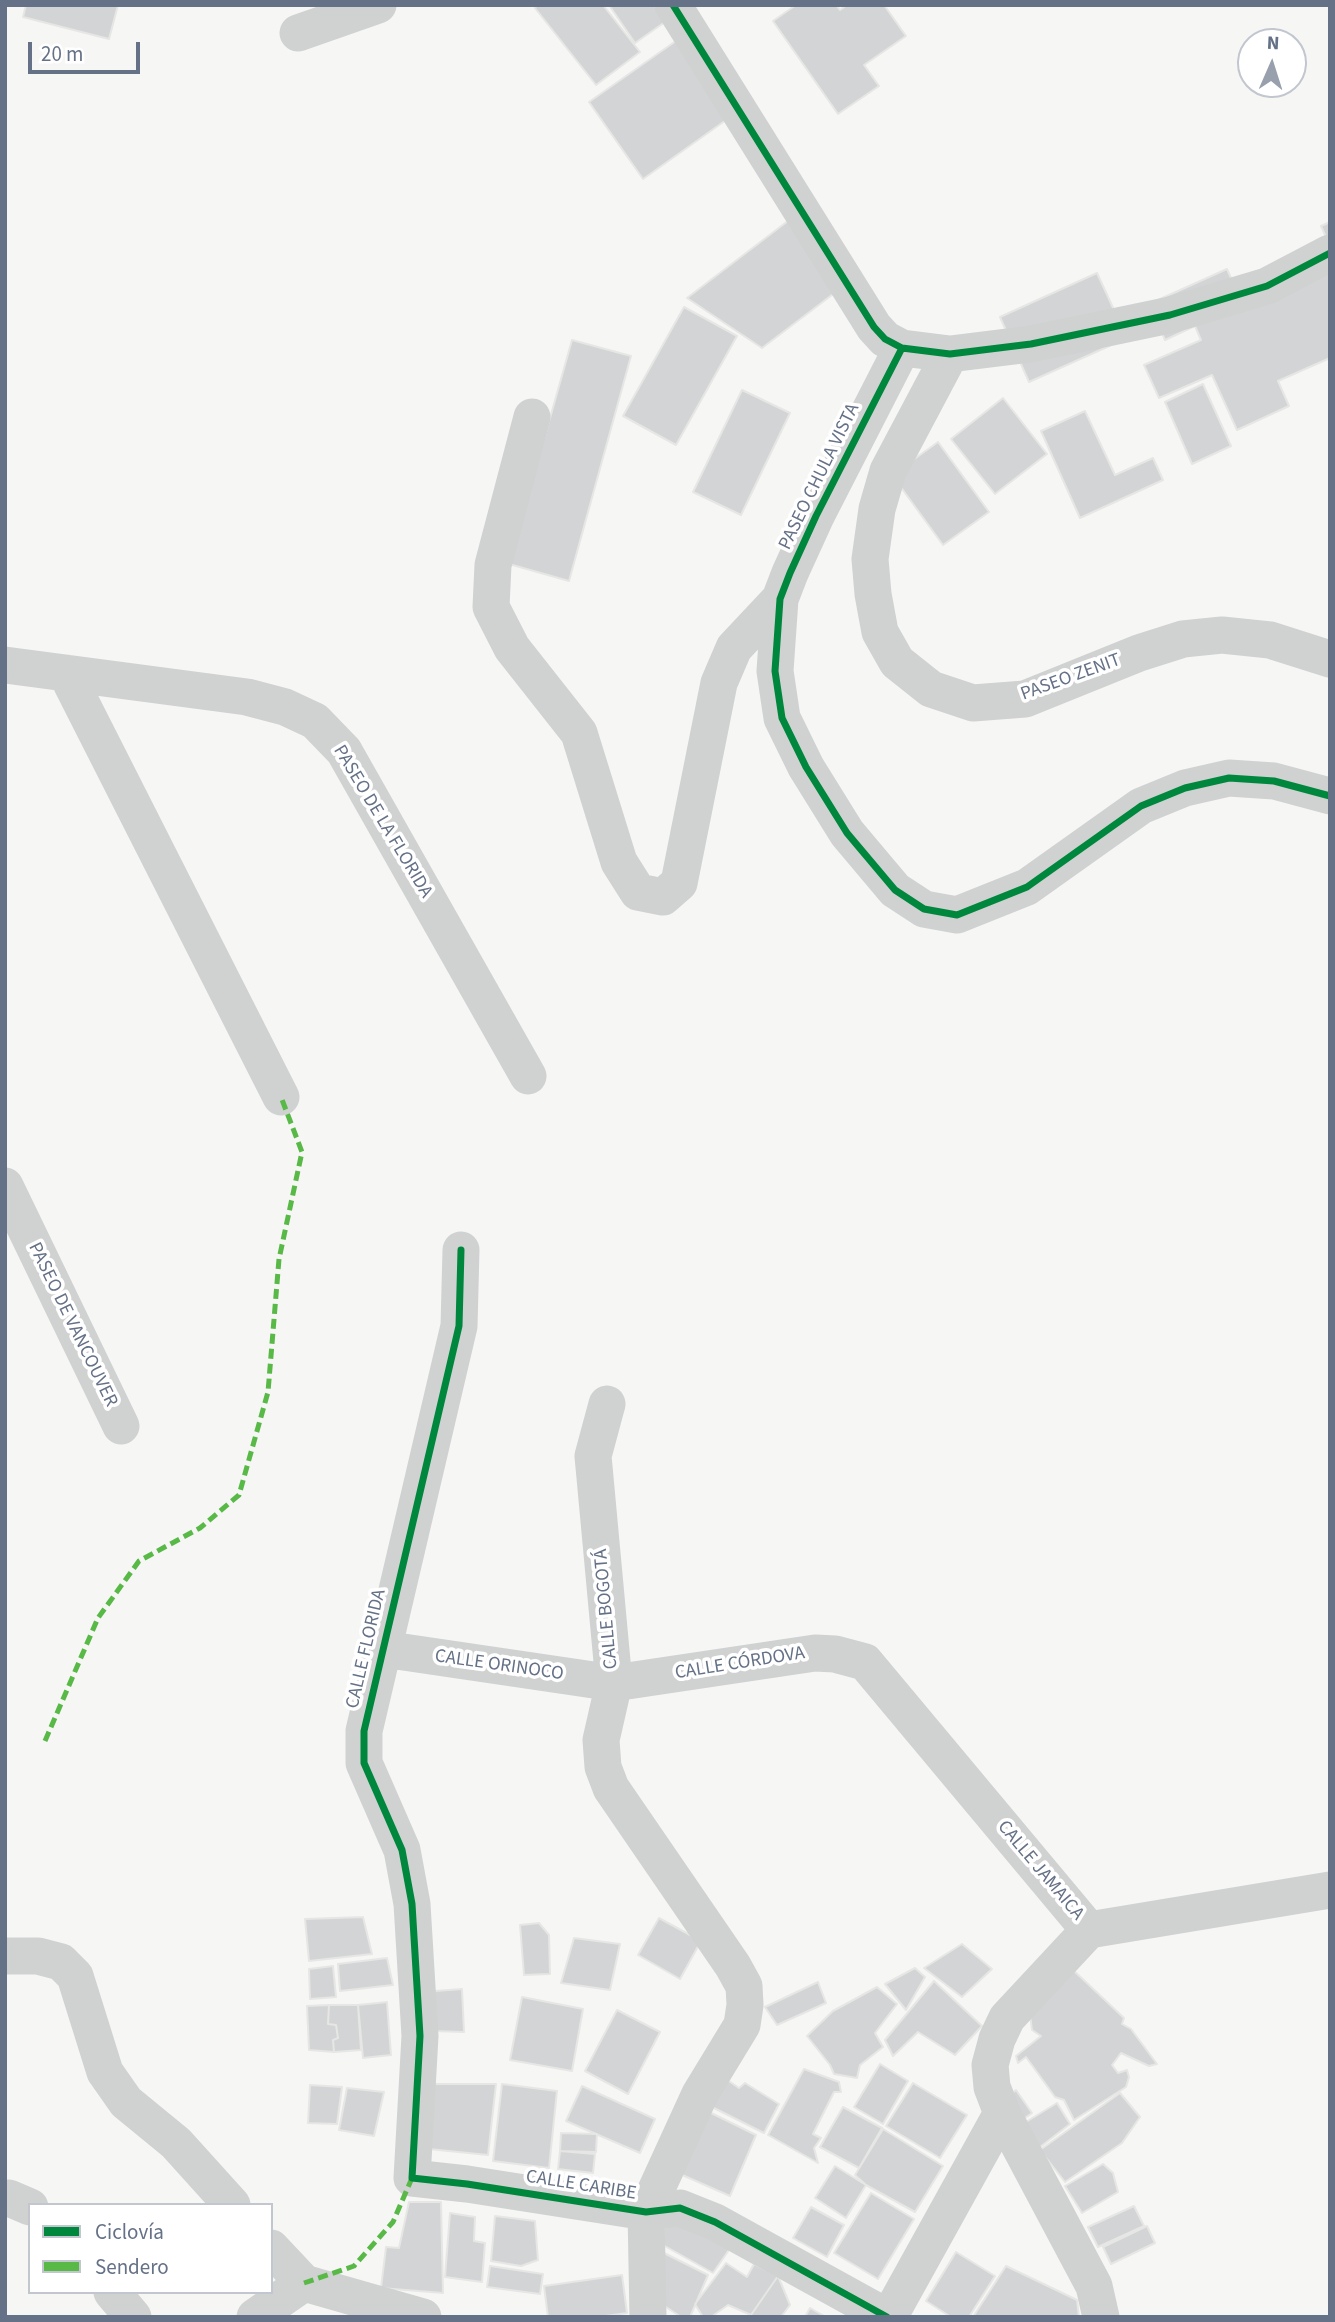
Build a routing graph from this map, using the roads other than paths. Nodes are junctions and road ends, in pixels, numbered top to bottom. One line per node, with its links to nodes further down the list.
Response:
1 (378, 5): 3 (street)
2 (673, 5): 5 (street)
3 (299, 33)
4 (1330, 253): 6 (street)
5 (902, 348): 6 (street); 8 (street, PASEO CHULA VISTA)
6 (950, 354): 9 (street, PASEO ZENIT)
7 (532, 416): 8 (street)
8 (780, 599): 12 (street, PASEO CHULA VISTA)
9 (1330, 659)
10 (5, 665): 11 (street, PASEO DE LA FLORIDA)
11 (66, 673): 13 (street, PASEO DE LA FLORIDA); 14 (street)
12 (1330, 796)
13 (528, 1076)
14 (281, 1097)
15 (5, 1186): 18 (street, PASEO DE VANCOUVER)
16 (461, 1250): 19 (street, CALLE FLORIDA)
17 (607, 1404): 21 (street, CALLE BOGOTÁ)
18 (121, 1426)
19 (383, 1649): 21 (street, CALLE ORINOCO); 26 (street, CALLE FLORIDA)
20 (865, 1662): 21 (street, CALLE CÓRDOVA); 23 (street, CALLE JAMAICA)
21 (614, 1683): 28 (street, CALLE BOGOTÁ)
22 (1330, 1890): 23 (street)
23 (1089, 1930): 25 (street, CALLE JAMAICA)
24 (5, 1956): 27 (street)
25 (1002, 2113): 36 (street); 37 (street, CALLE JAMAICA)
26 (412, 2178): 28 (street, CALLE CARIBE)
27 (230, 2203)
28 (646, 2212): 35 (street); 36 (street, CALLE CARIBE)
29 (273, 2250): 30 (street)
30 (304, 2283): 33 (street); 34 (street)
31 (114, 2294): 32 (street)
32 (133, 2317)
33 (255, 2317)
34 (424, 2317)
35 (648, 2317)
36 (888, 2317)
37 (1101, 2317)

